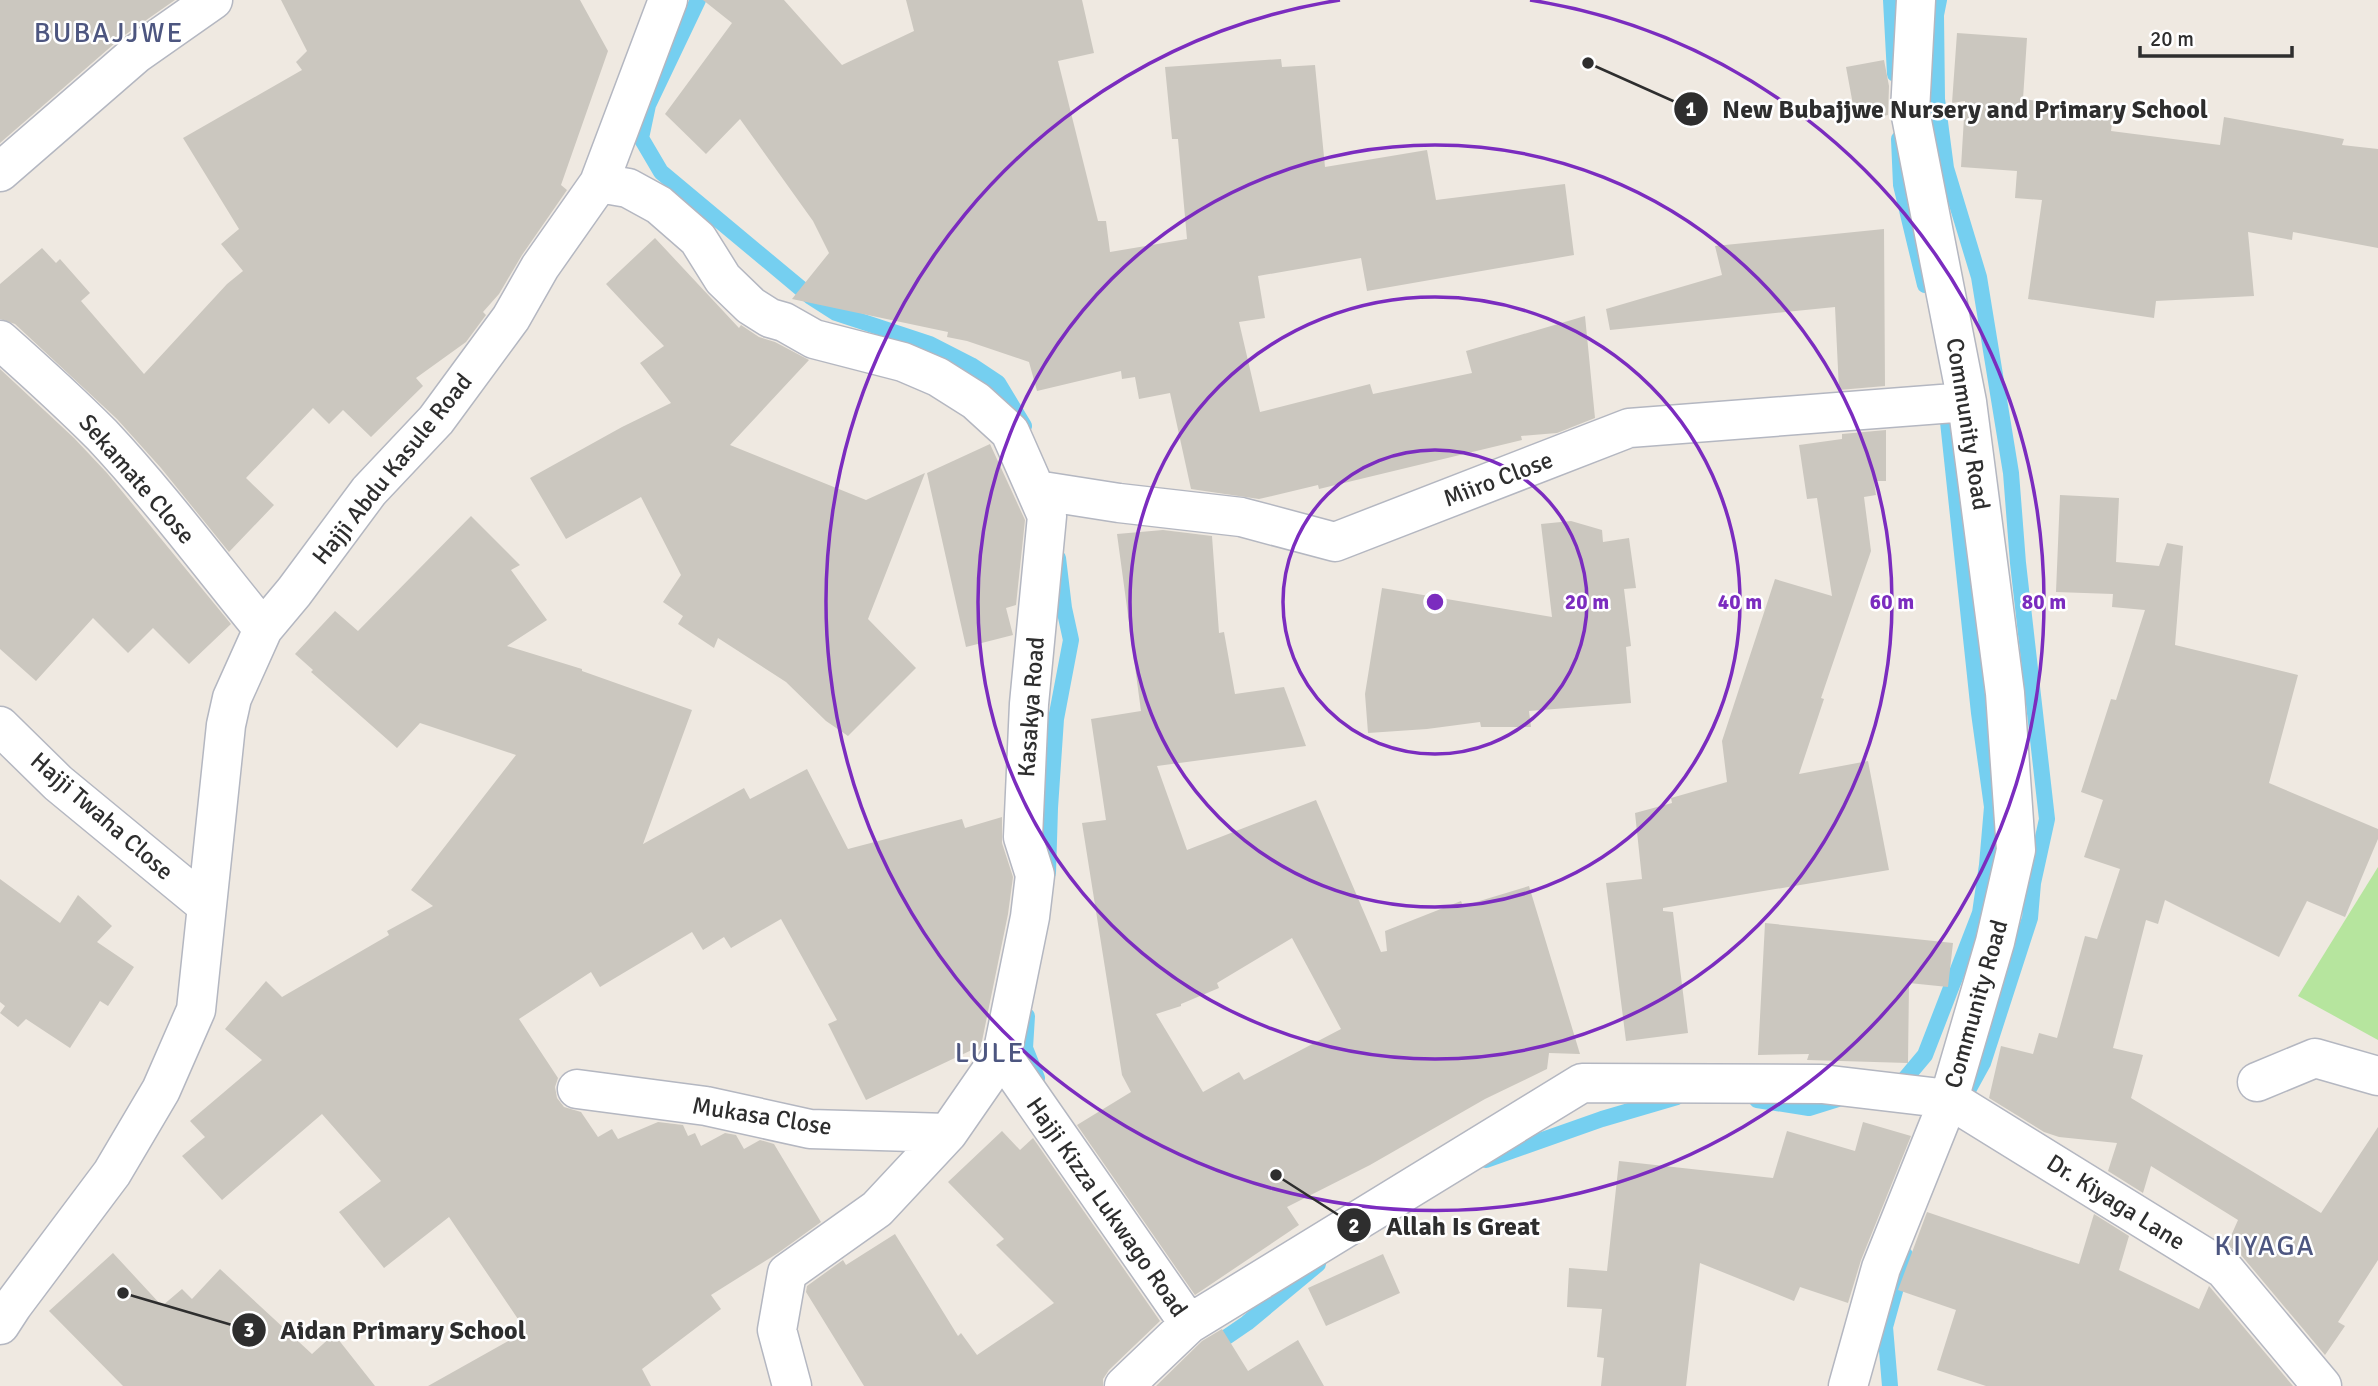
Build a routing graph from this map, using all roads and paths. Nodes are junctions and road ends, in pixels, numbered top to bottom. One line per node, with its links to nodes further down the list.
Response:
1 (213, 0): 4 (street)
2 (1916, 0): 7 (street, Community Road)
3 (658, 10): 5 (street, Hajji Abdu Kasule Road)
4 (0, 172)
5 (599, 183): 8 (street, Kasakya Road); 9 (street, Hajji Abdu Kasule Road)
6 (0, 340): 9 (street, Sekamate Close)
7 (1967, 402): 8 (street, Miiro Close); 16 (street, Community Road)
8 (1036, 490): 12 (street, Kasakya Road)
9 (263, 629): 11 (street, Hajji Abdu Kasule Road)
10 (0, 726): 11 (street, Hajji Twaha Close)
11 (206, 905): 19 (street, Hajji Abdu Kasule Road)
12 (1002, 1055): 17 (street, Kasakya Road); 18 (street, Hajji Kizza Lukwago Road)
13 (2378, 1076): 14 (street)
14 (2257, 1082)
15 (577, 1089): 17 (street, Mukasa Close)
16 (1949, 1099): 18 (street, Community Road); 22 (street); 23 (street, Dr. Kiyaga Lane)
17 (948, 1133): 20 (street, Kasakya Road)
18 (1189, 1324): 21 (street, Community Road)
19 (0, 1325)
20 (792, 1386)
21 (1124, 1386)
22 (1848, 1386)
23 (2322, 1386)

